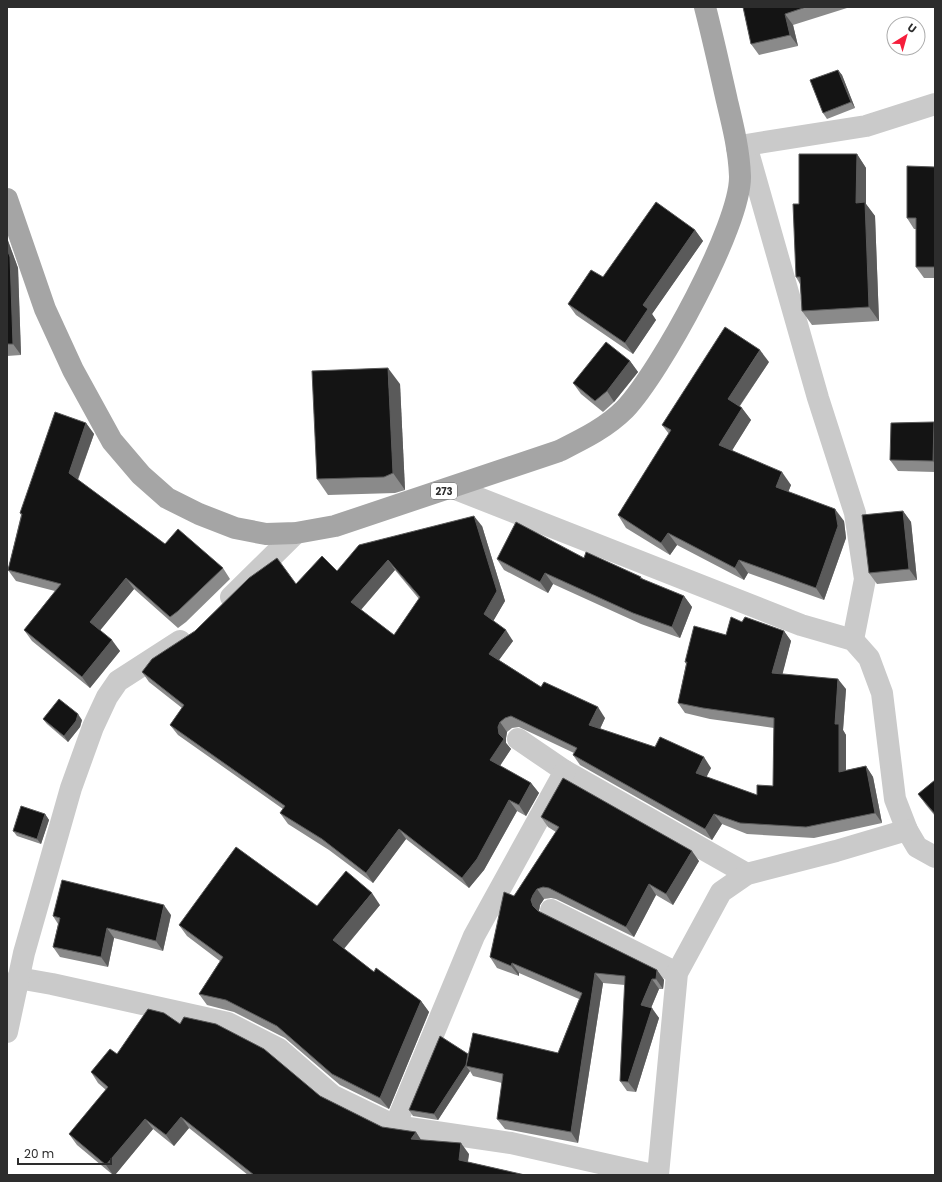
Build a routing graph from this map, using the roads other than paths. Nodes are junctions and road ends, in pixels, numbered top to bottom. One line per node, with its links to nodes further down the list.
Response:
1 (706, 7): 3 (main road, 273)
2 (935, 104): 3 (street)
3 (742, 146): 5 (main road, 273); 9 (street)
4 (7, 199): 6 (main road, 273)
5 (453, 488): 6 (main road, 273); 9 (street)
6 (296, 534): 7 (street)
7 (217, 610)
8 (194, 632): 17 (street)
9 (852, 640): 12 (street)
10 (518, 739): 11 (street)
11 (565, 771): 14 (street); 19 (street)
12 (907, 830): 13 (street); 14 (street)
13 (935, 857)
14 (747, 874): 16 (street)
15 (551, 910): 16 (street)
16 (677, 973): 21 (street)
17 (18, 978): 18 (street); 19 (street)
18 (7, 1032)
19 (395, 1126): 20 (street)
20 (653, 1175)
21 (658, 1175)

